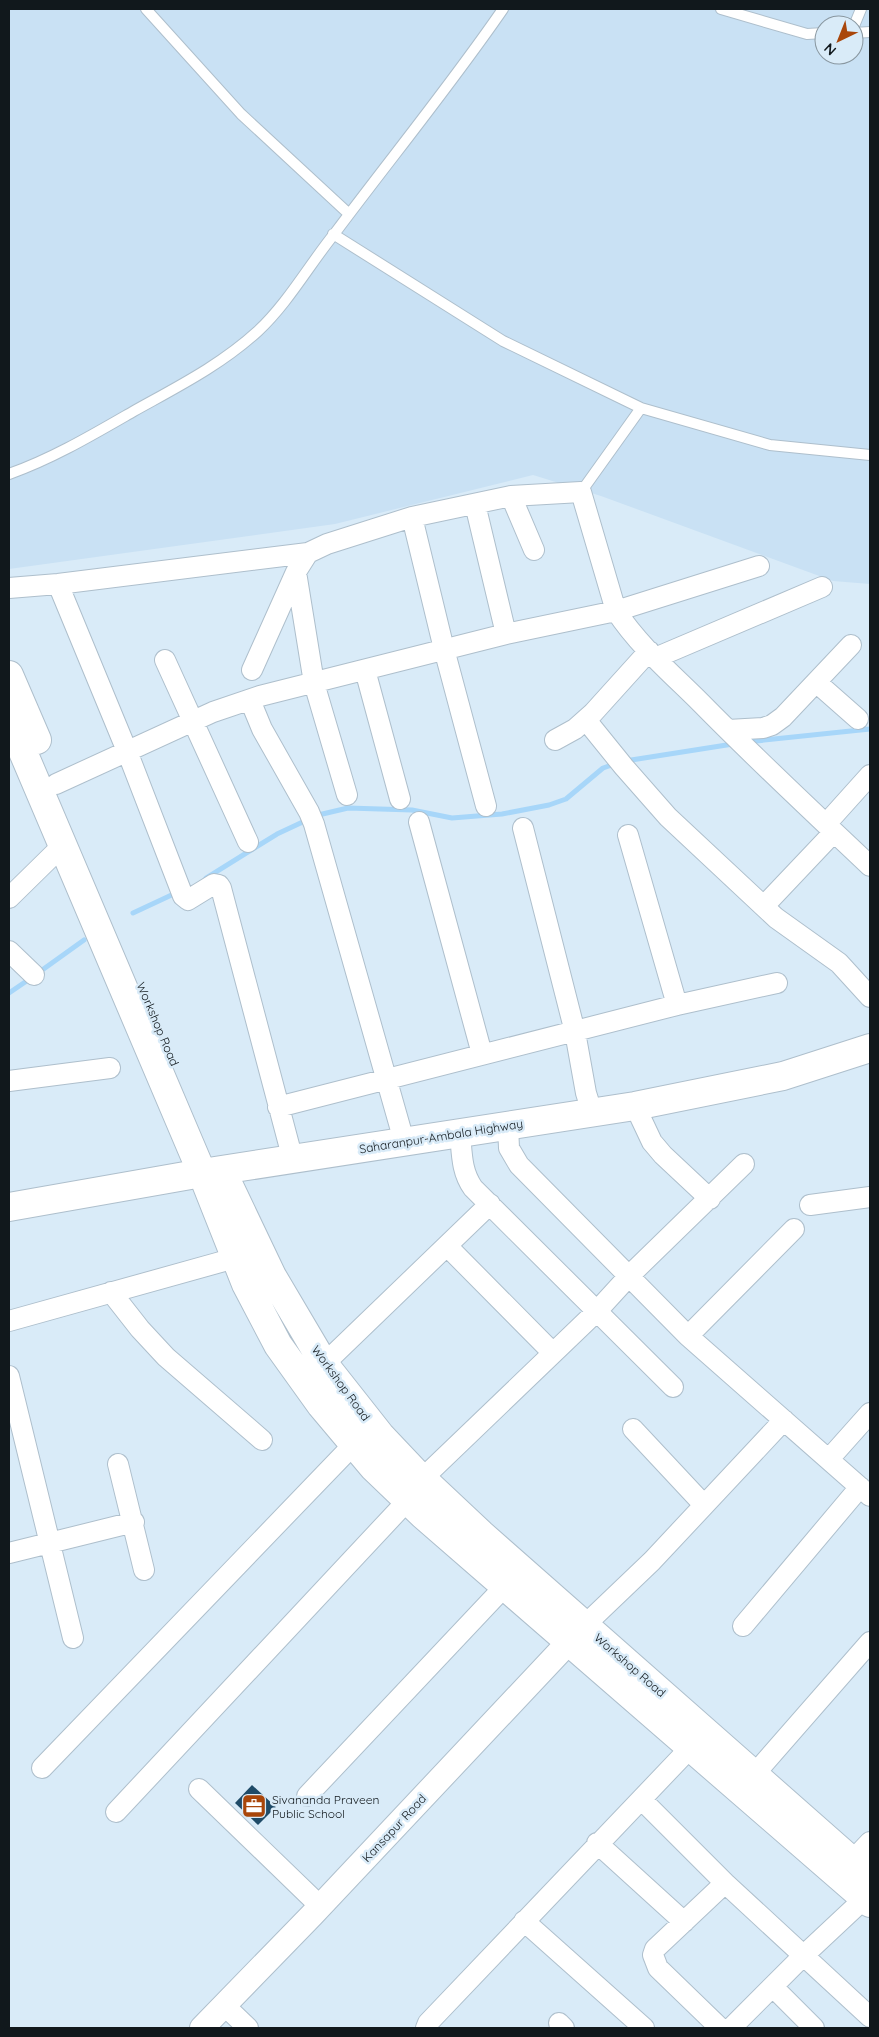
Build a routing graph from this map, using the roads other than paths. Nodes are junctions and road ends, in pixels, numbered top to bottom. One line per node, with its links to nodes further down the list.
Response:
1 (146, 9): 5 (lane)
2 (503, 9): 5 (lane)
3 (721, 9): 4 (lane)
4 (814, 34)
5 (349, 214): 6 (lane)
6 (333, 234): 7 (lane); 9 (lane)
7 (641, 408): 8 (lane); 10 (lane)
8 (870, 455)
9 (9, 474)
10 (581, 492): 11 (street); 21 (street)
11 (511, 496): 12 (street); 14 (street)
12 (475, 504): 13 (street); 22 (street)
13 (412, 517): 15 (street); 24 (street)
14 (534, 550)
15 (308, 553): 17 (street); 18 (street)
16 (759, 566): 21 (street)
17 (296, 572): 27 (street); 30 (street)
18 (58, 584): 20 (street); 39 (street)
19 (822, 587): 25 (street)
20 (9, 588)
21 (616, 611): 22 (street); 25 (street)
22 (506, 634): 24 (street)
23 (851, 646): 31 (street)
24 (444, 649): 28 (street); 44 (street)
25 (652, 655): 35 (street); 37 (street)
26 (165, 660): 36 (street)
27 (252, 670)
28 (365, 670): 30 (street); 43 (street)
29 (9, 675): 41 (main road, Workshop Road)
30 (314, 682): 32 (street); 42 (street)
31 (816, 682): 34 (street); 37 (street)
32 (250, 700): 36 (street); 63 (street)
33 (9, 719): 50 (main road, Workshop Road)
34 (858, 719)
35 (586, 720): 38 (street); 53 (street)
36 (193, 721): 39 (street); 49 (street)
37 (730, 733): 47 (street)
38 (555, 740)
39 (128, 751): 41 (street); 66 (street)
40 (870, 775): 47 (street)
41 (56, 784): 73 (main road, Workshop Road)
42 (347, 795)
43 (400, 799)
44 (486, 806)
45 (419, 822): 61 (street)
46 (522, 828): 59 (street)
47 (830, 828): 51 (street); 53 (street)
48 (628, 835): 58 (street)
49 (248, 842)
50 (62, 845): 52 (street); 73 (main road, Workshop Road)
51 (870, 866)
52 (9, 898)
53 (764, 906): 57 (street)
54 (9, 951): 55 (street)
55 (34, 975)
56 (777, 983): 58 (street)
57 (870, 998)
58 (677, 1005): 59 (street)
59 (575, 1032): 61 (street); 67 (street)
60 (870, 1048): 65 (main road, Saharanpur-Ambala Highway)
61 (482, 1054): 63 (street)
62 (110, 1068): 64 (street)
63 (386, 1079): 66 (street); 70 (street)
64 (9, 1081)
65 (635, 1106): 67 (main road, Saharanpur-Ambala Highway); 75 (street)
66 (278, 1107): 71 (street)
67 (592, 1112): 68 (main road, Saharanpur-Ambala Highway)
68 (508, 1126): 69 (main road, Saharanpur-Ambala Highway); 82 (street)
69 (460, 1133): 70 (main road, Saharanpur-Ambala Highway); 76 (street)
70 (404, 1141): 71 (main road, Saharanpur-Ambala Highway)
71 (293, 1160): 73 (main road, Saharanpur-Ambala Highway)
72 (744, 1164): 75 (street)
73 (212, 1172): 78 (main road, Saharanpur-Ambala Highway); 81 (main road, Workshop Road); 88 (main road, Workshop Road)
74 (870, 1196): 77 (street)
75 (710, 1198): 82 (street)
76 (490, 1204): 80 (street); 84 (street)
77 (810, 1205)
78 (9, 1207)
79 (794, 1229): 86 (street)
80 (447, 1246): 87 (street); 88 (street)
81 (235, 1258): 83 (street); 95 (main road, Workshop Road)
82 (629, 1276): 84 (street); 86 (street)
83 (111, 1292): 85 (street); 94 (street)
84 (597, 1311): 87 (street); 90 (street)
85 (9, 1321)
86 (688, 1336): 92 (street)
87 (554, 1353): 98 (street)
88 (324, 1364): 98 (main road, Workshop Road)
89 (9, 1376): 102 (street)
90 (673, 1387)
91 (870, 1413): 96 (street)
92 (784, 1420): 96 (street); 100 (street)
93 (634, 1429): 100 (street)
94 (262, 1440)
95 (354, 1444): 98 (main road, Workshop Road); 111 (street)
96 (829, 1459): 99 (street)
97 (118, 1464): 101 (street)
98 (415, 1489): 105 (main road, Workshop Road); 107 (main road, Workshop Road); 116 (street)
99 (865, 1492): 106 (street)
100 (704, 1505): 107 (street)
101 (134, 1522): 102 (street); 104 (street)
102 (51, 1543): 103 (street); 108 (street)
103 (9, 1553)
104 (144, 1570)
105 (505, 1586): 107 (main road, Workshop Road); 114 (street)
106 (743, 1626)
107 (577, 1633): 110 (main road, Workshop Road); 112 (main road, Workshop Road); 120 (street, Kansapur Road)
108 (73, 1638)
109 (867, 1654): 112 (street)
110 (691, 1747): 112 (main road, Workshop Road); 115 (street)
111 (42, 1768)
112 (747, 1782): 118 (main road, Workshop Road); 118 (main road, Workshop Road)
113 (198, 1789): 120 (street)
114 (307, 1796)
115 (642, 1800): 117 (street); 119 (street)
116 (116, 1812)
117 (597, 1844): 121 (street); 122 (street)
118 (866, 1876): 123 (street)
119 (725, 1883): 122 (street); 123 (street)
120 (320, 1906): 125 (street, Kansapur Road)
121 (524, 1921): 129 (street); 130 (street)
122 (684, 1922): 131 (street)
123 (803, 1956): 124 (street); 126 (street)
124 (773, 1987): 132 (street); 133 (street)
125 (224, 2005): 127 (street, Kansapur Road); 128 (street)
126 (870, 2016)
127 (202, 2028)
128 (248, 2028)
129 (426, 2028)
130 (644, 2028)
131 (720, 2028)
132 (730, 2028)
133 (814, 2028)

